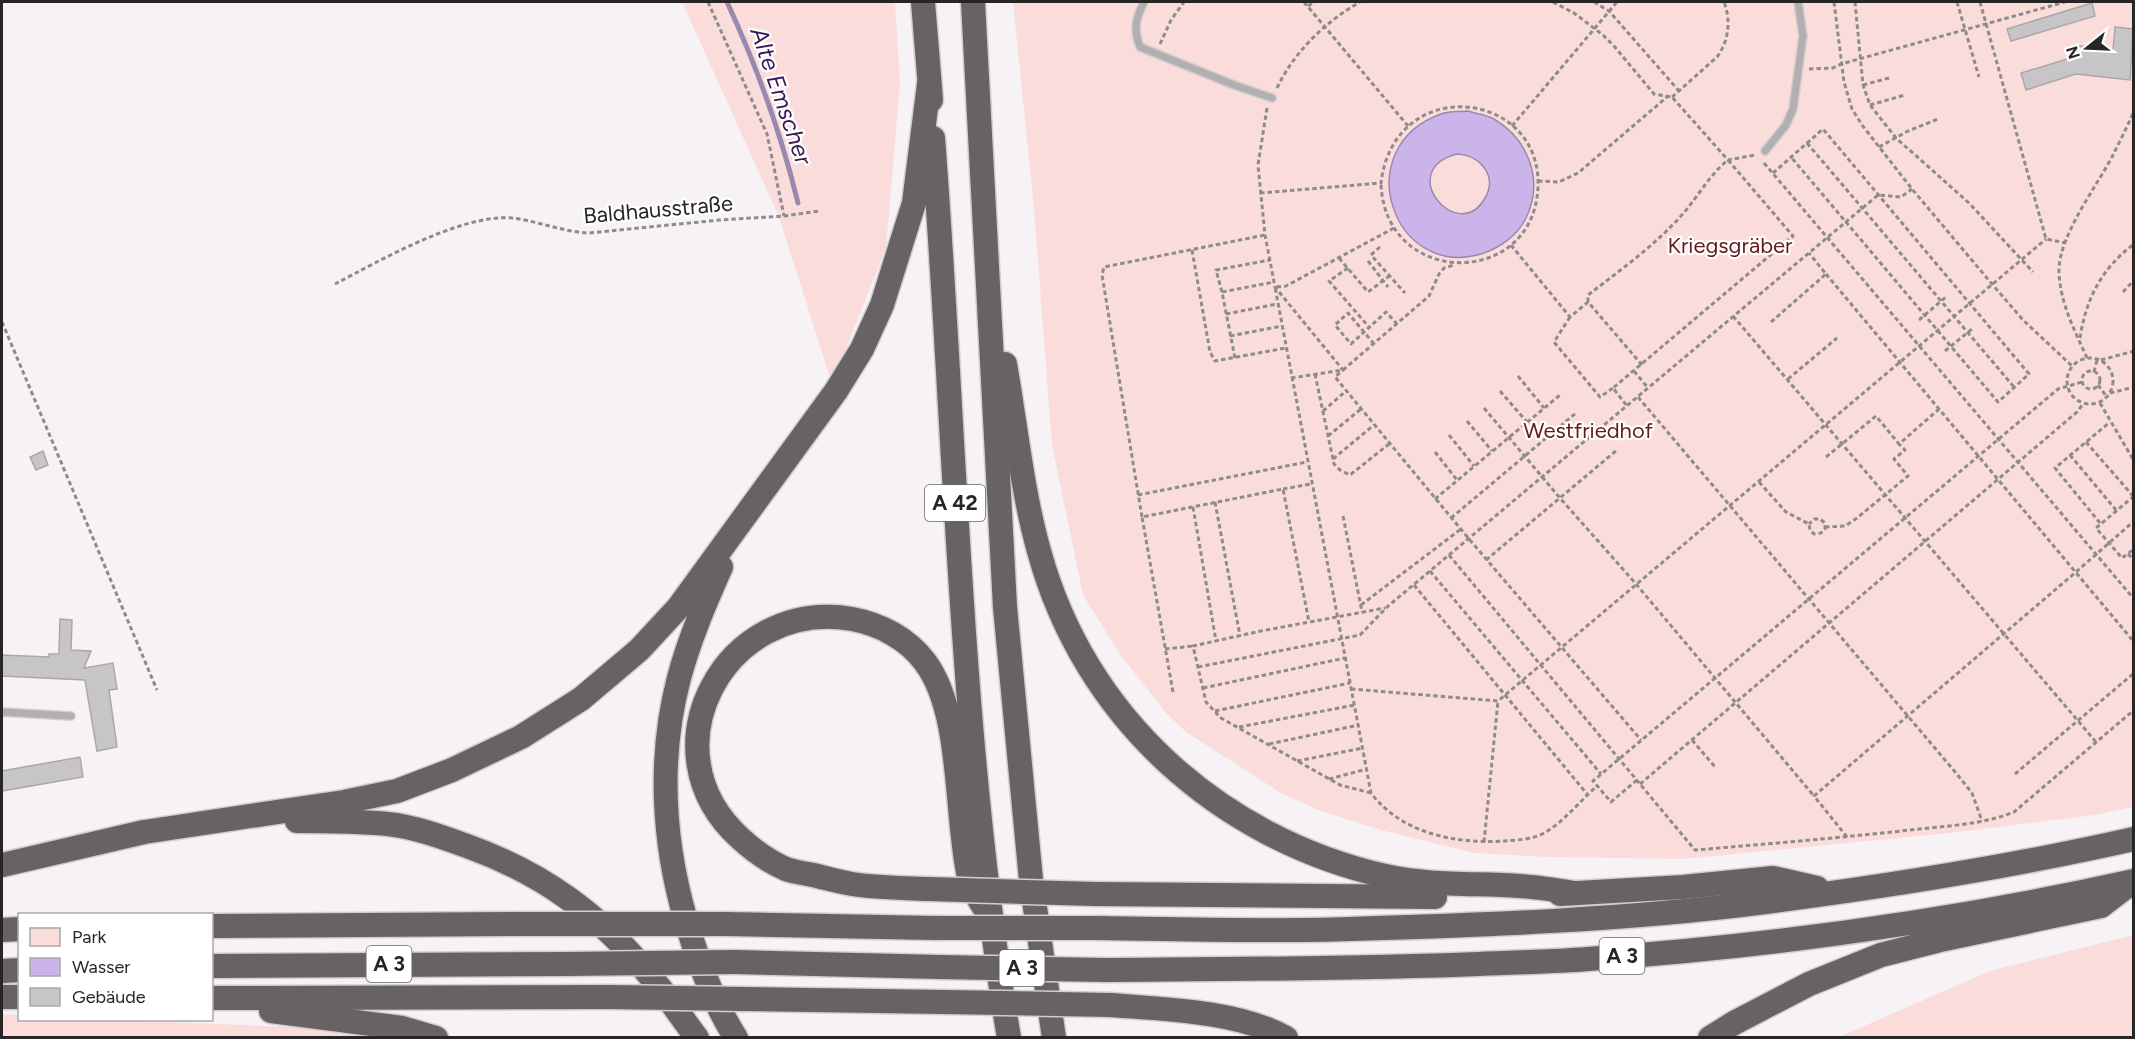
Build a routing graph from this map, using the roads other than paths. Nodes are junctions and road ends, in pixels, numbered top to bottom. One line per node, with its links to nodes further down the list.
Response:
1 (923, 2): 5 (highway, A 42)
2 (973, 2): 8 (highway, A 42)
3 (1144, 2): 6 (lane)
4 (1798, 2): 7 (lane)
5 (929, 84): 9 (highway); 18 (highway, A 42)
6 (1272, 98)
7 (1765, 150)
8 (986, 253): 16 (highway); 29 (highway, A 42)
9 (740, 524): 12 (highway); 32 (highway)
10 (2, 712): 11 (lane)
11 (71, 716)
12 (230, 819): 14 (highway); 31 (highway)
13 (2133, 839): 17 (highway, A 3)
14 (2, 865)
15 (2133, 881): 22 (highway, A 3, bridge); 35 (highway)
16 (1574, 892): 17 (highway); 18 (highway, bridge)
17 (1834, 892): 19 (highway, A 3, bridge)
18 (991, 921): 33 (highway, A 42)
19 (213, 926)
20 (18, 929): 21 (highway)
21 (2, 930)
22 (213, 966)
23 (18, 970): 24 (highway)
24 (2, 971)
25 (2, 997): 26 (highway)
26 (18, 998)
27 (213, 998): 34 (highway, bridge)
28 (213, 1007): 30 (highway)
29 (1054, 1036)
30 (436, 1038)
31 (697, 1038)
32 (736, 1038)
33 (1009, 1038)
34 (1286, 1038)
35 (1710, 1038)

